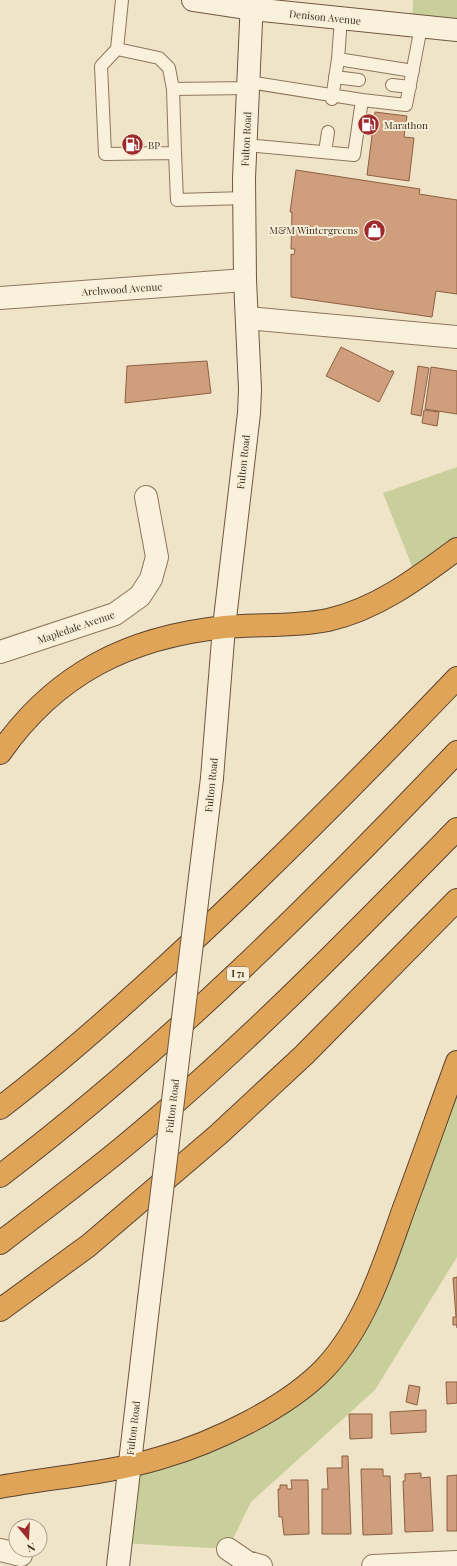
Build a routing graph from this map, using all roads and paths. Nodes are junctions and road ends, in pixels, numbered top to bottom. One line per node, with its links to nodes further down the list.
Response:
1 (122, 0): 7 (lane)
2 (193, 0): 3 (main road, Denison Avenue)
3 (252, 5): 4 (main road, Denison Avenue); 12 (main road, Fulton Road)
4 (341, 18): 5 (main road, Denison Avenue); 8 (lane)
5 (421, 27): 6 (main road, Denison Avenue); 9 (lane)
6 (457, 30)
7 (117, 49): 15 (lane); 21 (lane)
8 (338, 59): 9 (lane); 10 (lane)
9 (414, 71): 14 (lane)
10 (335, 77): 11 (lane); 16 (lane)
11 (359, 80)
12 (249, 85): 15 (lane); 16 (lane); 19 (main road, Fulton Road)
13 (392, 85): 14 (lane)
14 (410, 86): 17 (lane)
15 (173, 89): 21 (lane)
16 (333, 97): 17 (lane)
17 (362, 100): 20 (lane)
18 (328, 132): 20 (lane)
19 (246, 145): 20 (lane); 22 (main road, Fulton Road)
20 (325, 152)
21 (175, 153): 22 (lane)
22 (245, 198): 23 (main road, Fulton Road)
23 (245, 280): 24 (main road, Archwood Avenue); 25 (main road, Fulton Road)
24 (0, 298)
25 (247, 318): 26 (main road); 29 (main road, Fulton Road)
26 (457, 337)
27 (146, 497): 30 (main road, Mapledale Avenue)
28 (457, 549): 29 (highway)
29 (224, 627): 32 (highway); 41 (main road, Fulton Road, bridge)
30 (0, 652)
31 (457, 678): 37 (highway)
32 (0, 752)
33 (457, 752): 38 (highway, I 71)
34 (457, 829): 39 (highway)
35 (457, 900): 40 (highway)
36 (457, 1062): 41 (highway)
37 (0, 1108)
38 (0, 1176)
39 (0, 1243)
40 (0, 1310)
41 (128, 1467): 42 (highway); 45 (main road, Fulton Road)
42 (0, 1487)
43 (228, 1549): 46 (main road)
44 (457, 1562): 47 (main road)
45 (118, 1566)
46 (261, 1566)
47 (373, 1566)

